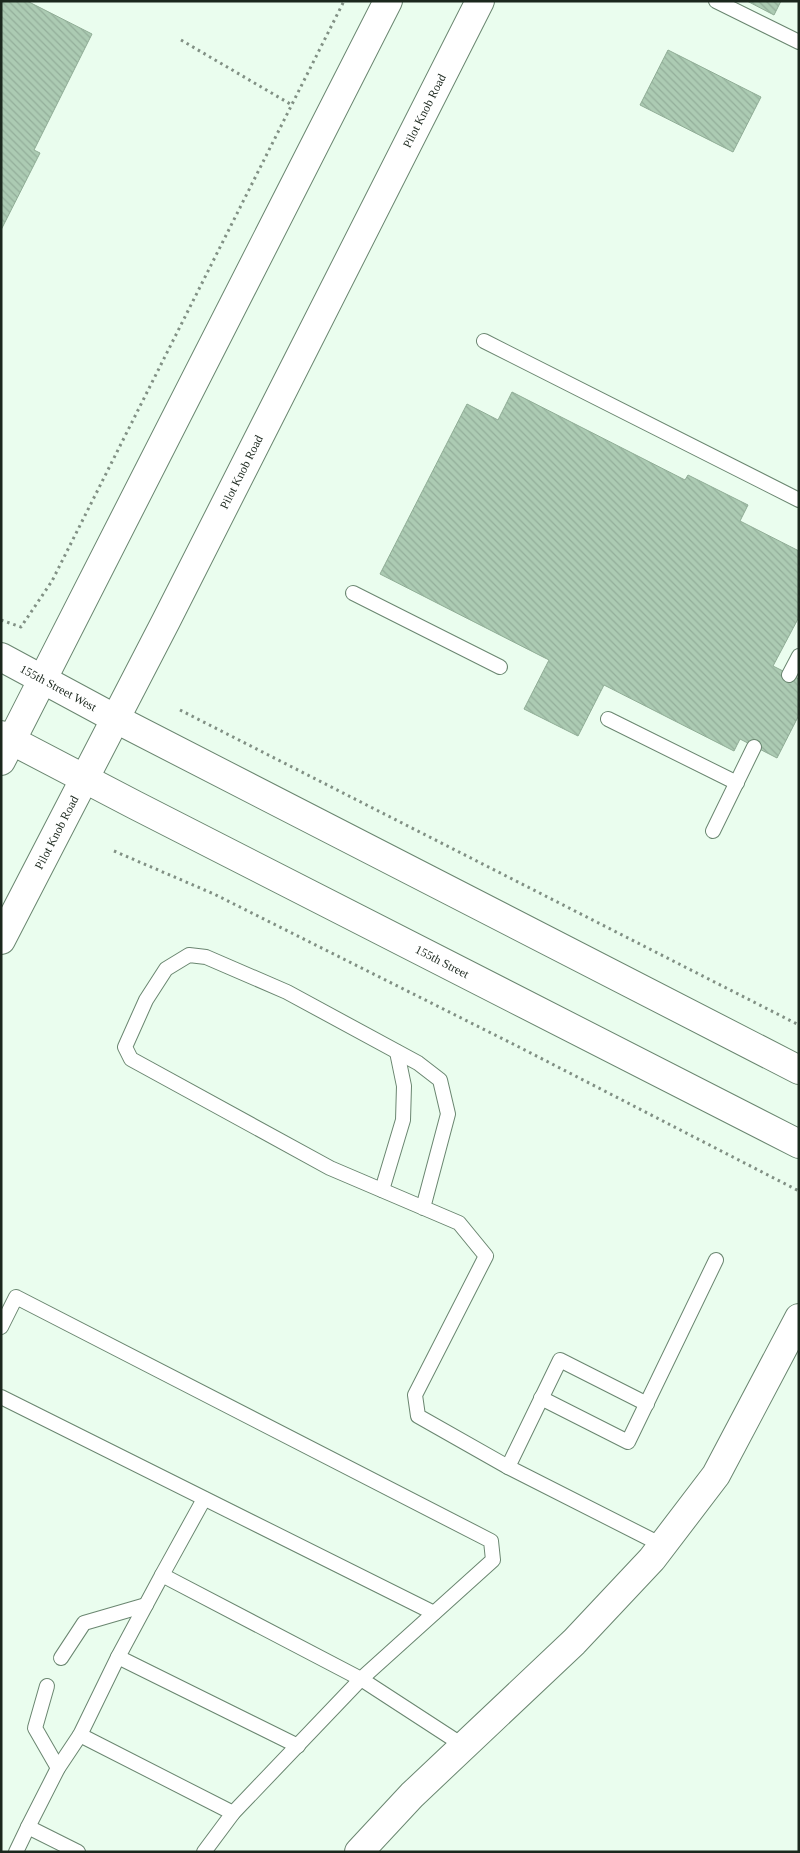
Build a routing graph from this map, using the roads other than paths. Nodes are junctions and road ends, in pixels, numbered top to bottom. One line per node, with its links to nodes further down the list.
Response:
1 (388, 1): 12 (street)
2 (480, 1): 13 (street, Pilot Knob Road)
3 (716, 1): 4 (lane)
4 (799, 42)
5 (484, 341): 6 (lane)
6 (799, 500)
7 (353, 593): 10 (lane)
8 (799, 656): 11 (lane)
9 (1, 657): 12 (street, 155th Street West)
10 (500, 667)
11 (790, 675)
12 (42, 680): 13 (street, 155th Street West); 15 (street)
13 (116, 719): 17 (street, Pilot Knob Road); 22 (street)
14 (608, 719): 18 (lane)
15 (5, 745): 17 (street)
16 (754, 747): 18 (lane)
17 (85, 779): 20 (street, Pilot Knob Road); 23 (street, 155th Street)
18 (737, 783): 19 (lane)
19 (713, 831)
20 (1, 940)
21 (397, 1052): 24 (lane); 24 (lane); 25 (lane)
22 (799, 1070)
23 (799, 1144)
24 (382, 1190): 25 (lane)
25 (423, 1208): 32 (lane)
26 (716, 1260): 31 (lane)
27 (799, 1318): 34 (street)
28 (1, 1326): 37 (lane)
29 (1, 1397): 33 (lane)
30 (542, 1398): 31 (lane); 31 (lane); 32 (lane)
31 (647, 1404)
32 (508, 1467): 34 (lane)
33 (204, 1499): 35 (lane); 37 (lane)
34 (662, 1545): 44 (street)
35 (162, 1574): 36 (lane); 40 (lane)
36 (146, 1605): 38 (lane); 39 (lane)
37 (434, 1613): 40 (lane)
38 (118, 1657): 42 (lane); 43 (lane)
39 (61, 1658)
40 (361, 1679): 43 (lane); 44 (lane)
41 (47, 1686): 45 (lane)
42 (80, 1735): 45 (lane); 46 (lane)
43 (298, 1746): 46 (lane)
44 (464, 1746): 51 (street)
45 (58, 1768): 47 (lane)
46 (233, 1813): 50 (lane)
47 (28, 1827): 48 (lane); 49 (lane)
48 (16, 1852)
49 (78, 1852)
50 (204, 1852)
51 (359, 1852)

